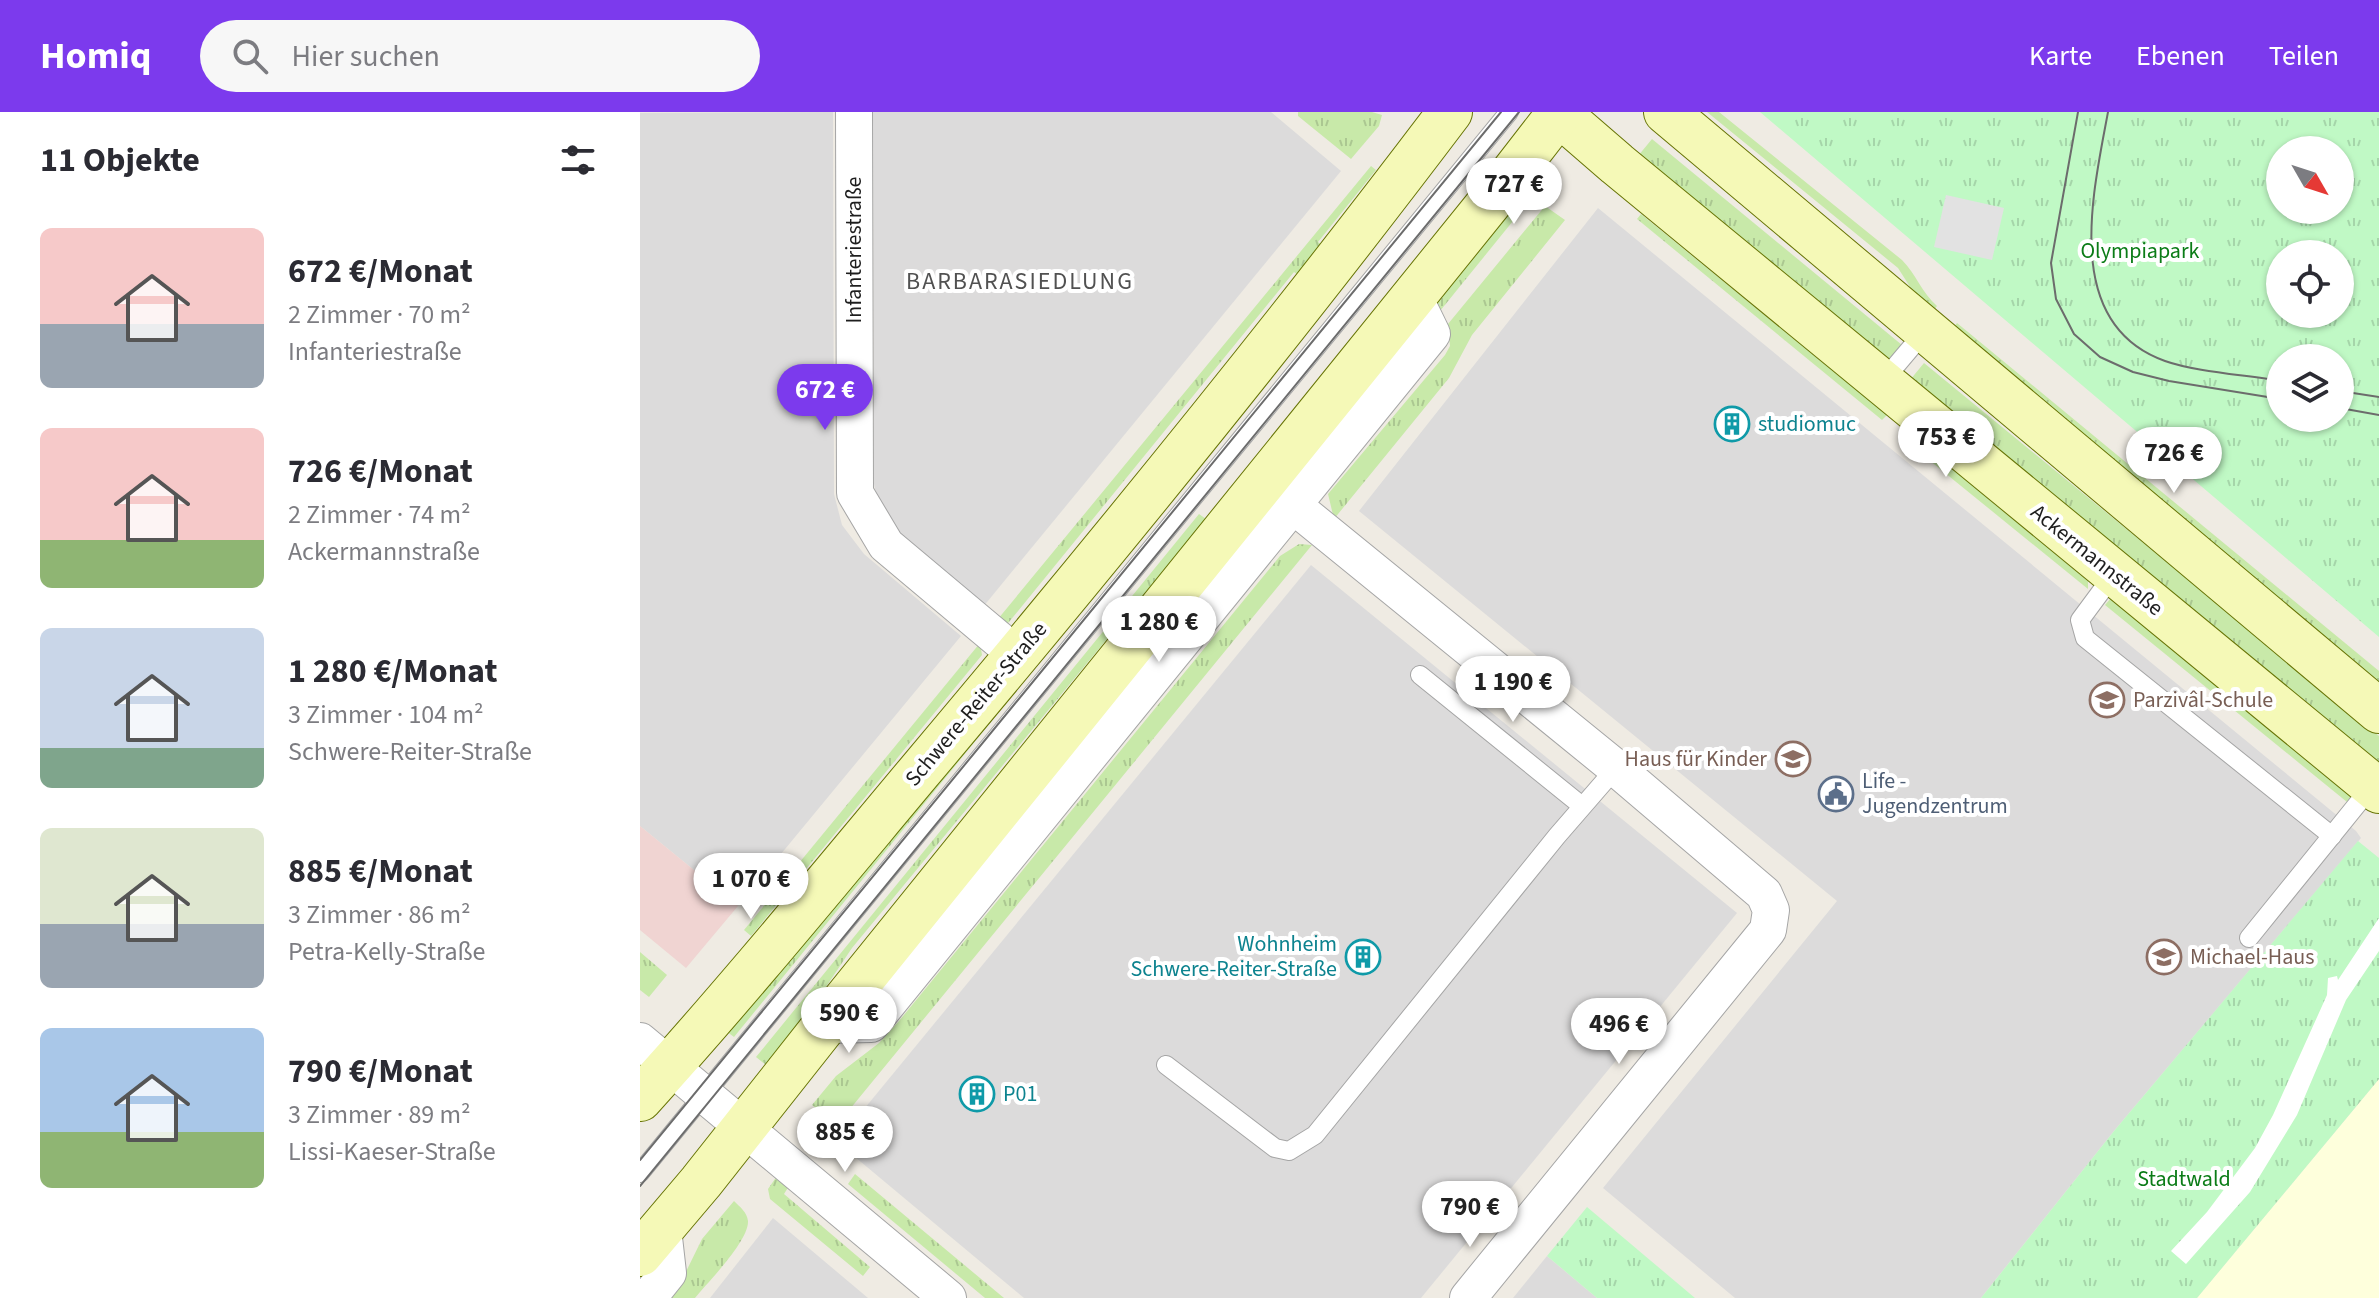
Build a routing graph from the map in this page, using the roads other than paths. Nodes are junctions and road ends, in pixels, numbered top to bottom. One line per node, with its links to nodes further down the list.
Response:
1 (854, 112): 11 (street, Infanteriestraße)
2 (1450, 112): 11 (main road, Schwere-Reiter-Straße)
3 (1509, 112): 22 (lane)
4 (1559, 112): 6 (main road); 8 (main road, Ackermannstraße)
5 (1666, 112): 7 (main road)
6 (1413, 295): 9 (street); 19 (main road)
7 (1926, 330): 8 (lane); 13 (main road)
8 (1882, 382): 10 (main road, Ackermannstraße)
9 (1294, 506): 14 (street); 19 (street)
10 (2114, 574): 15 (main road, Ackermannstraße); 17 (lane)
11 (1017, 655): 20 (main road, Schwere-Reiter-Straße)
12 (1420, 675): 16 (lane)
13 (2379, 711)
14 (1616, 768): 16 (lane); 29 (street)
15 (2376, 789): 17 (lane)
16 (1582, 806): 21 (lane)
17 (2332, 836): 18 (lane)
18 (2249, 938)
19 (825, 1025): 24 (main road)
20 (655, 1054): 22 (street); 23 (main road, Schwere-Reiter-Straße)
21 (1166, 1065)
22 (704, 1096): 24 (street); 25 (lane)
23 (640, 1099)
24 (745, 1128): 26 (main road); 28 (street)
25 (640, 1173)
26 (651, 1242): 27 (street)
27 (648, 1298)
28 (948, 1298)
29 (1468, 1298)

